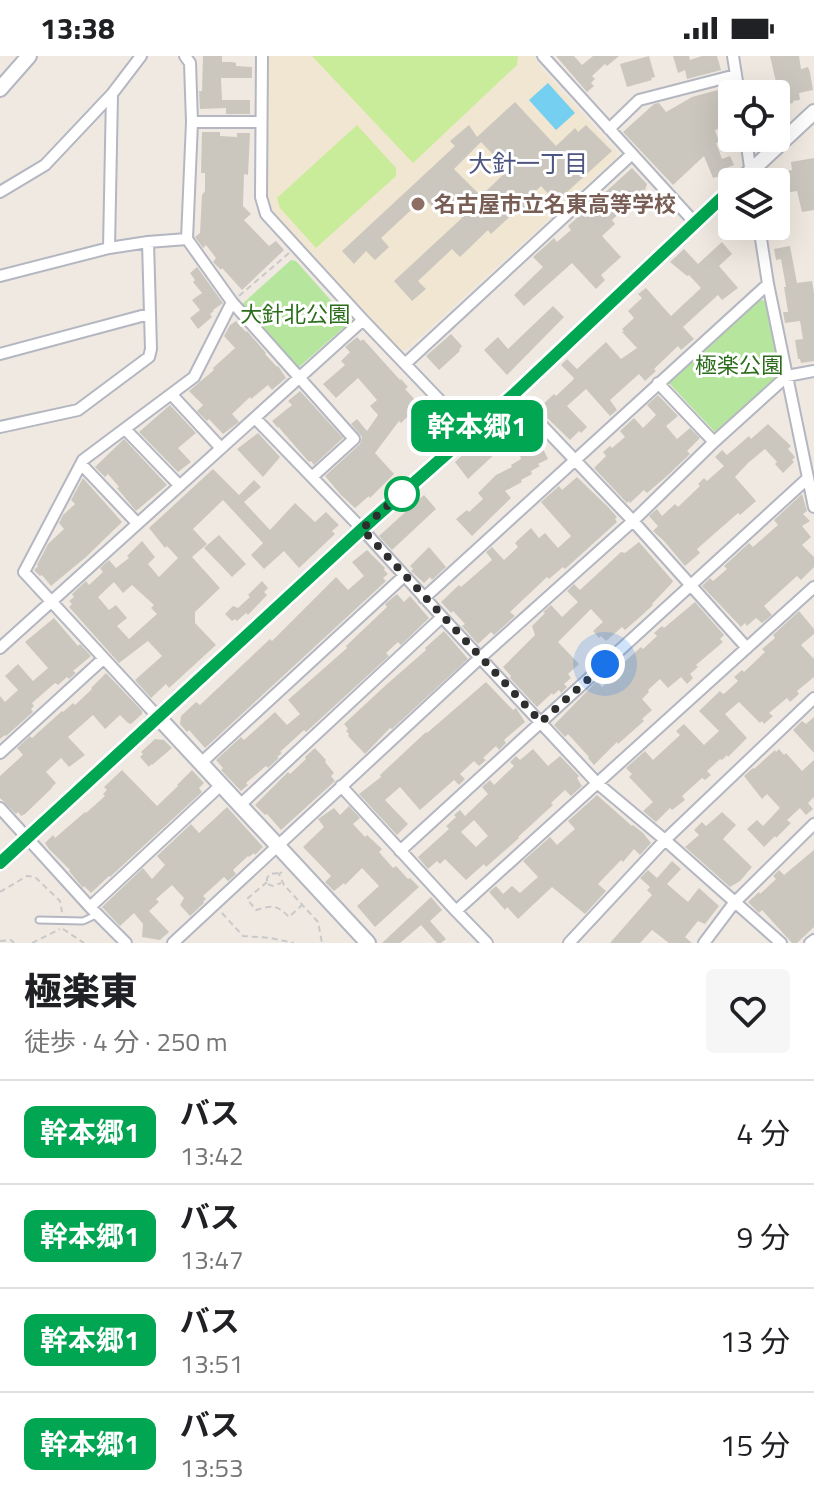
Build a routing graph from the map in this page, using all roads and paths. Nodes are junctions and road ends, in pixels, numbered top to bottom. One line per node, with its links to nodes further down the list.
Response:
1 (29, 56): 9 (street)
2 (141, 56): 10 (street)
3 (185, 56): 12 (street)
4 (262, 56): 13 (street)
5 (543, 56): 14 (street)
6 (733, 56): 7 (street)
7 (736, 75): 8 (street); 14 (street)
8 (737, 80)
9 (0, 89)
10 (112, 94): 17 (street); 24 (street)
11 (814, 112): 16 (street)
12 (192, 122): 13 (street); 20 (street)
13 (261, 122): 23 (street)
14 (609, 129): 15 (street)
15 (632, 154): 19 (street); 31 (street)
16 (760, 168)
17 (0, 192)
18 (718, 201): 19 (street)
19 (695, 223): 37 (street)
20 (187, 239): 22 (street); 27 (street)
21 (761, 240): 26 (street)
22 (148, 242): 24 (street); 28 (street)
23 (296, 247): 27 (path); 29 (street)
24 (109, 248): 25 (street)
25 (0, 276)
26 (768, 284): 33 (street); 35 (street)
27 (232, 302): 34 (street); 36 (street)
28 (149, 314): 30 (street); 39 (street)
29 (363, 320): 31 (street); 34 (street)
30 (0, 354)
31 (405, 364): 41 (street)
32 (814, 371): 33 (street)
33 (787, 376): 42 (street); 47 (street)
34 (299, 377): 38 (street); 46 (street)
35 (658, 383): 42 (street); 44 (street)
36 (172, 395): 40 (street); 43 (street)
37 (513, 395): 41 (street); 44 (street)
38 (255, 418): 43 (street); 46 (street)
39 (0, 427)
40 (125, 429): 45 (street); 48 (street)
41 (470, 432): 52 (street)
42 (714, 442): 50 (street)
43 (220, 447): 48 (street)
44 (575, 459): 50 (street); 56 (street)
45 (82, 465): 51 (street); 57 (street)
46 (312, 477): 52 (street)
47 (808, 478): 49 (street); 54 (street)
48 (179, 485): 51 (street)
49 (814, 507)
50 (633, 521): 54 (street); 61 (street)
51 (137, 523): 57 (street)
52 (362, 529): 53 (street); 64 (street)
53 (404, 576): 56 (street); 67 (street)
54 (691, 585): 60 (street); 65 (street)
55 (814, 587): 60 (street)
56 (424, 598): 58 (street)
57 (51, 602): 59 (street); 62 (street)
58 (442, 617): 61 (street); 71 (street)
59 (0, 648)
60 (747, 648): 68 (street)
61 (480, 658): 65 (street); 70 (street)
62 (103, 659): 64 (street); 66 (street)
63 (814, 698): 75 (street)
64 (159, 718): 67 (street); 74 (street)
65 (541, 722): 68 (street); 77 (street)
66 (0, 753)
67 (201, 763): 69 (street)
68 (597, 783): 75 (street); 88 (street)
69 (221, 785): 71 (street); 87 (street)
70 (341, 786): 76 (street); 77 (street)
71 (240, 805): 76 (street)
72 (0, 808): 74 (street)
73 (814, 824): 84 (street)
74 (27, 838): 78 (street); 87 (street)
75 (665, 840): 84 (street); 104 (street)
76 (278, 846): 85 (street); 102 (street)
77 (400, 851): 88 (street)
78 (0, 863)
79 (287, 867): 80 (path)
80 (279, 874): 81 (path); 82 (path)
81 (267, 882): 82 (path); 86 (path)
82 (283, 882): 86 (path)
83 (0, 892): 90 (path)
84 (734, 903): 105 (street); 106 (street)
85 (215, 904): 92 (path); 98 (street)
86 (302, 905): 101 (path)
87 (94, 911): 90 (lane); 97 (street)
88 (456, 911): 103 (street)
89 (39, 920): 90 (lane)
90 (62, 921): 91 (path)
91 (62, 928): 95 (path); 96 (path)
92 (245, 936): 99 (path); 100 (path)
93 (0, 941): 94 (path)
94 (14, 943)
95 (32, 943)
96 (84, 943)
97 (126, 943)
98 (173, 943)
99 (245, 943)
100 (294, 943)
101 (322, 943)
102 (368, 943)
103 (487, 943)
104 (569, 943)
105 (704, 943)
106 (781, 943)

